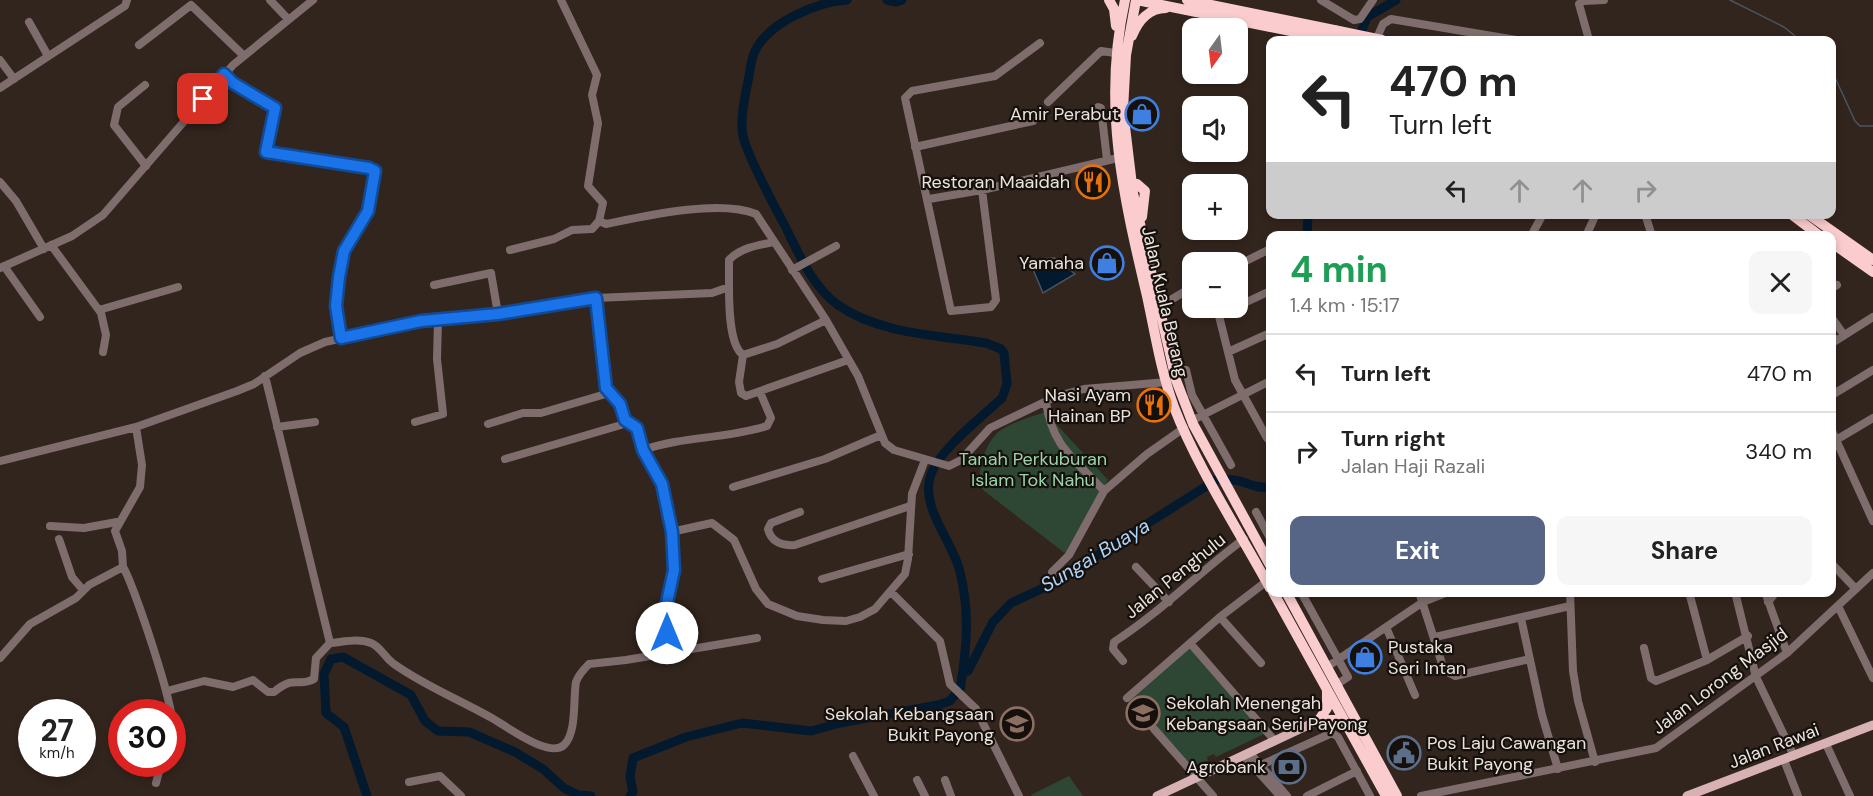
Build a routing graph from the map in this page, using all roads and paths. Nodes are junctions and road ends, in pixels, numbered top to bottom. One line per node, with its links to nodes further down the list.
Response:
1 (127, 0): 29 (street)
2 (270, 0): 17 (street)
3 (313, 0): 17 (street)
4 (561, 0): 49 (street)
5 (1109, 0): 27 (highway)
6 (1125, 0): 27 (highway, Jalan Kuala Berang)
7 (1136, 0): 14 (highway); 27 (highway, Jalan Kuala Berang)
8 (1187, 0): 15 (highway)
9 (1198, 0): 15 (highway)
10 (1321, 0): 16 (street)
11 (1373, 0): 16 (street)
12 (1604, 0): 13 (street)
13 (1583, 1): 24 (street)
14 (1172, 7): 19 (highway); 27 (highway)
15 (1230, 9): 20 (highway)
16 (1348, 18): 21 (street)
17 (288, 19): 28 (street)
18 (29, 22): 29 (street)
19 (1323, 36)
20 (1326, 36)
21 (1334, 36)
22 (1378, 36): 23 (street)
23 (1492, 36)
24 (1588, 36)
25 (1040, 43): 39 (street)
26 (140, 45): 28 (street)
27 (1120, 54): 35 (street); 38 (highway, Jalan Kuala Berang); 43 (highway, Jalan Kuala Berang)
28 (243, 55): 31 (street)
29 (48, 56): 32 (street)
30 (0, 60): 32 (street)
31 (224, 74): 41 (street); 82 (street)
32 (14, 79): 34 (street)
33 (145, 85): 41 (street)
34 (0, 88)
35 (1048, 102)
36 (1098, 107): 38 (street)
37 (1033, 121): 39 (street)
38 (1111, 143): 40 (highway, Jalan Kuala Berang)
39 (915, 147): 46 (street)
40 (1113, 159): 44 (street); 45 (highway, Jalan Kuala Berang)
41 (146, 166): 56 (street)
42 (0, 182): 56 (street)
43 (1132, 184): 45 (highway); 72 (highway, Jalan Kuala Berang)
44 (982, 190): 46 (street); 46 (street)
45 (1123, 195): 91 (highway, Jalan Kuala Berang)
46 (928, 199)
47 (1798, 219): 50 (highway)
48 (1815, 219): 51 (highway)
49 (599, 221): 53 (street); 57 (street)
50 (1813, 231)
51 (1832, 231)
52 (1836, 234): 60 (highway)
53 (774, 242): 62 (street); 66 (street)
54 (836, 246): 62 (street)
55 (1836, 246): 63 (highway)
56 (47, 247): 61 (street); 71 (street)
57 (510, 250)
58 (1266, 251): 59 (street)
59 (1248, 260)
60 (1873, 260)
61 (2, 267): 74 (street)
62 (796, 268): 78 (street)
63 (1873, 272)
64 (434, 285): 73 (street)
65 (178, 287): 71 (street)
66 (729, 287): 69 (street); 86 (street)
67 (1182, 293): 72 (street)
68 (1266, 293): 70 (street)
69 (596, 298): 73 (street); 94 (street)
70 (1248, 301)
71 (99, 310): 84 (street)
72 (1161, 311): 102 (highway, Jalan Kuala Berang)
73 (498, 314): 77 (street)
74 (40, 317)
75 (1873, 317): 81 (street)
76 (1220, 318): 85 (street)
77 (438, 320): 82 (street); 101 (street)
78 (826, 320): 86 (street); 87 (street)
79 (1836, 324): 81 (street)
80 (1266, 335): 85 (street)
81 (1844, 335): 83 (street)
82 (341, 338): 90 (street)
83 (1836, 340)
84 (103, 352)
85 (1228, 352): 96 (street)
86 (743, 355): 93 (street)
87 (848, 360): 93 (street); 107 (street)
88 (1186, 370): 102 (street)
89 (1873, 370): 95 (street)
90 (265, 376): 104 (street); 105 (street)
91 (1167, 382): 97 (street); 102 (highway, Jalan Kuala Berang)
92 (1266, 383): 96 (street)
93 (760, 392): 109 (street)
94 (609, 393): 99 (street); 103 (street)
95 (1836, 393)
96 (1242, 395): 102 (street); 106 (street)
97 (1046, 402): 113 (street); 116 (street)
98 (1873, 418): 108 (street)
99 (625, 420): 109 (street); 111 (street)
100 (315, 422): 105 (street)
101 (415, 422)
102 (1192, 422): 114 (street); 116 (street); 117 (highway, Jalan Kuala Berang)
103 (488, 424)
104 (136, 427): 112 (street); 122 (street)
105 (277, 427): 164 (street)
106 (1266, 434)
107 (881, 435): 113 (street); 115 (street)
108 (1836, 440)
109 (643, 450): 125 (street)
110 (1836, 453): 121 (street)
111 (505, 459)
112 (0, 461)
113 (926, 461): 118 (street)
114 (1231, 465)
115 (733, 487)
116 (1104, 491): 136 (street)
117 (1228, 498): 127 (highway, Jalan Kuala Berang); 128 (highway, Jalan Kuala Berang)
118 (910, 506): 119 (street); 129 (street)
119 (800, 512)
120 (1256, 512): 124 (street)
121 (1873, 521)
122 (117, 522): 123 (street); 130 (street)
123 (50, 526)
124 (1266, 531)
125 (672, 532): 140 (street); 167 (street)
126 (58, 539): 139 (street)
127 (1244, 539): 135 (highway, Jalan Kuala Berang); 151 (street, Jalan Penghulu)
128 (1266, 548)
129 (909, 554): 134 (street); 140 (street)
130 (123, 567): 139 (street); 179 (street)
131 (1136, 567): 151 (street)
132 (1836, 568): 138 (street)
133 (1873, 573): 138 (street, Jalan Lorong Masjid)
134 (822, 579)
135 (1266, 579)
136 (1053, 580)
137 (1266, 586): 157 (street)
138 (1856, 589): 155 (street, Jalan Lorong Masjid)
139 (83, 590): 169 (street)
140 (891, 592): 208 (street)
141 (1276, 597): 178 (highway)
142 (1289, 597): 158 (highway)
143 (1304, 597): 156 (street)
144 (1421, 597): 152 (street)
145 (1436, 597): 152 (street)
146 (1570, 597): 154 (street)
147 (1690, 597): 172 (street)
148 (1736, 597): 161 (street)
149 (1766, 597): 153 (street)
150 (1772, 597): 153 (street)
151 (1169, 602): 173 (street, Jalan Penghulu)
152 (1423, 602): 160 (street); 162 (street)
153 (1768, 602): 168 (street)
154 (1570, 606): 159 (street); 193 (street)
155 (1838, 606): 168 (street, Jalan Lorong Masjid); 177 (street)
156 (1310, 610): 158 (street); 170 (street)
157 (1220, 617): 165 (street); 174 (street)
158 (1299, 617): 175 (highway)
159 (1521, 618): 162 (street); 171 (street)
160 (1386, 627): 170 (street); 180 (street)
161 (1748, 636): 172 (street); 176 (street)
162 (1435, 637): 171 (street)
163 (757, 638): 167 (street)
164 (330, 643): 167 (street); 179 (street)
165 (1190, 643): 181 (street); 187 (street)
166 (1644, 648): 172 (street)
167 (669, 651)
168 (1787, 653): 176 (street, Jalan Lorong Masjid)
169 (0, 658)
170 (1338, 659): 175 (street); 178 (street)
171 (1530, 659): 195 (street)
172 (1707, 660)
173 (1123, 661)
174 (1261, 663)
175 (1326, 667): 178 (highway)
176 (1756, 677): 191 (street); 193 (street, Jalan Lorong Masjid)
177 (1873, 678)
178 (1331, 686): 183 (highway); 186 (highway); 215 (highway)
179 (167, 691): 182 (street)
180 (1415, 694)
181 (1127, 698)
182 (169, 699)
183 (1318, 720): 186 (highway); 187 (main road)
184 (1873, 725): 188 (main road, Jalan Rawai)
185 (1154, 729): 198 (street)
186 (1352, 732): 214 (highway)
187 (1275, 741): 189 (main road)
188 (1826, 744): 191 (main road, Jalan Rawai); 219 (street)
189 (1247, 754): 194 (street); 198 (main road); 210 (street)
190 (853, 756): 205 (street)
191 (1794, 756): 192 (main road, Jalan Rawai)
192 (1784, 760): 217 (main road, Jalan Rawai); 218 (street)
193 (1595, 762): 195 (street, Jalan Lorong Masjid)
194 (1261, 765): 196 (street); 211 (street)
195 (1558, 769): 216 (street, Jalan Lorong Masjid)
196 (1357, 771): 212 (street); 213 (street)
197 (158, 777): 202 (street)
198 (1197, 778): 203 (main road); 209 (street)
199 (917, 780): 206 (street)
200 (945, 780): 207 (street)
201 (409, 782): 204 (street)
202 (156, 783)
203 (1164, 795)
204 (461, 796)
205 (874, 796)
206 (924, 796)
207 (951, 796)
208 (1019, 796)
209 (1213, 796)
210 (1280, 796)
211 (1287, 796)
212 (1306, 796)
213 (1370, 796)
214 (1386, 796)
215 (1397, 796)
216 (1421, 796)
217 (1687, 796)
218 (1798, 796)
219 (1850, 796)

